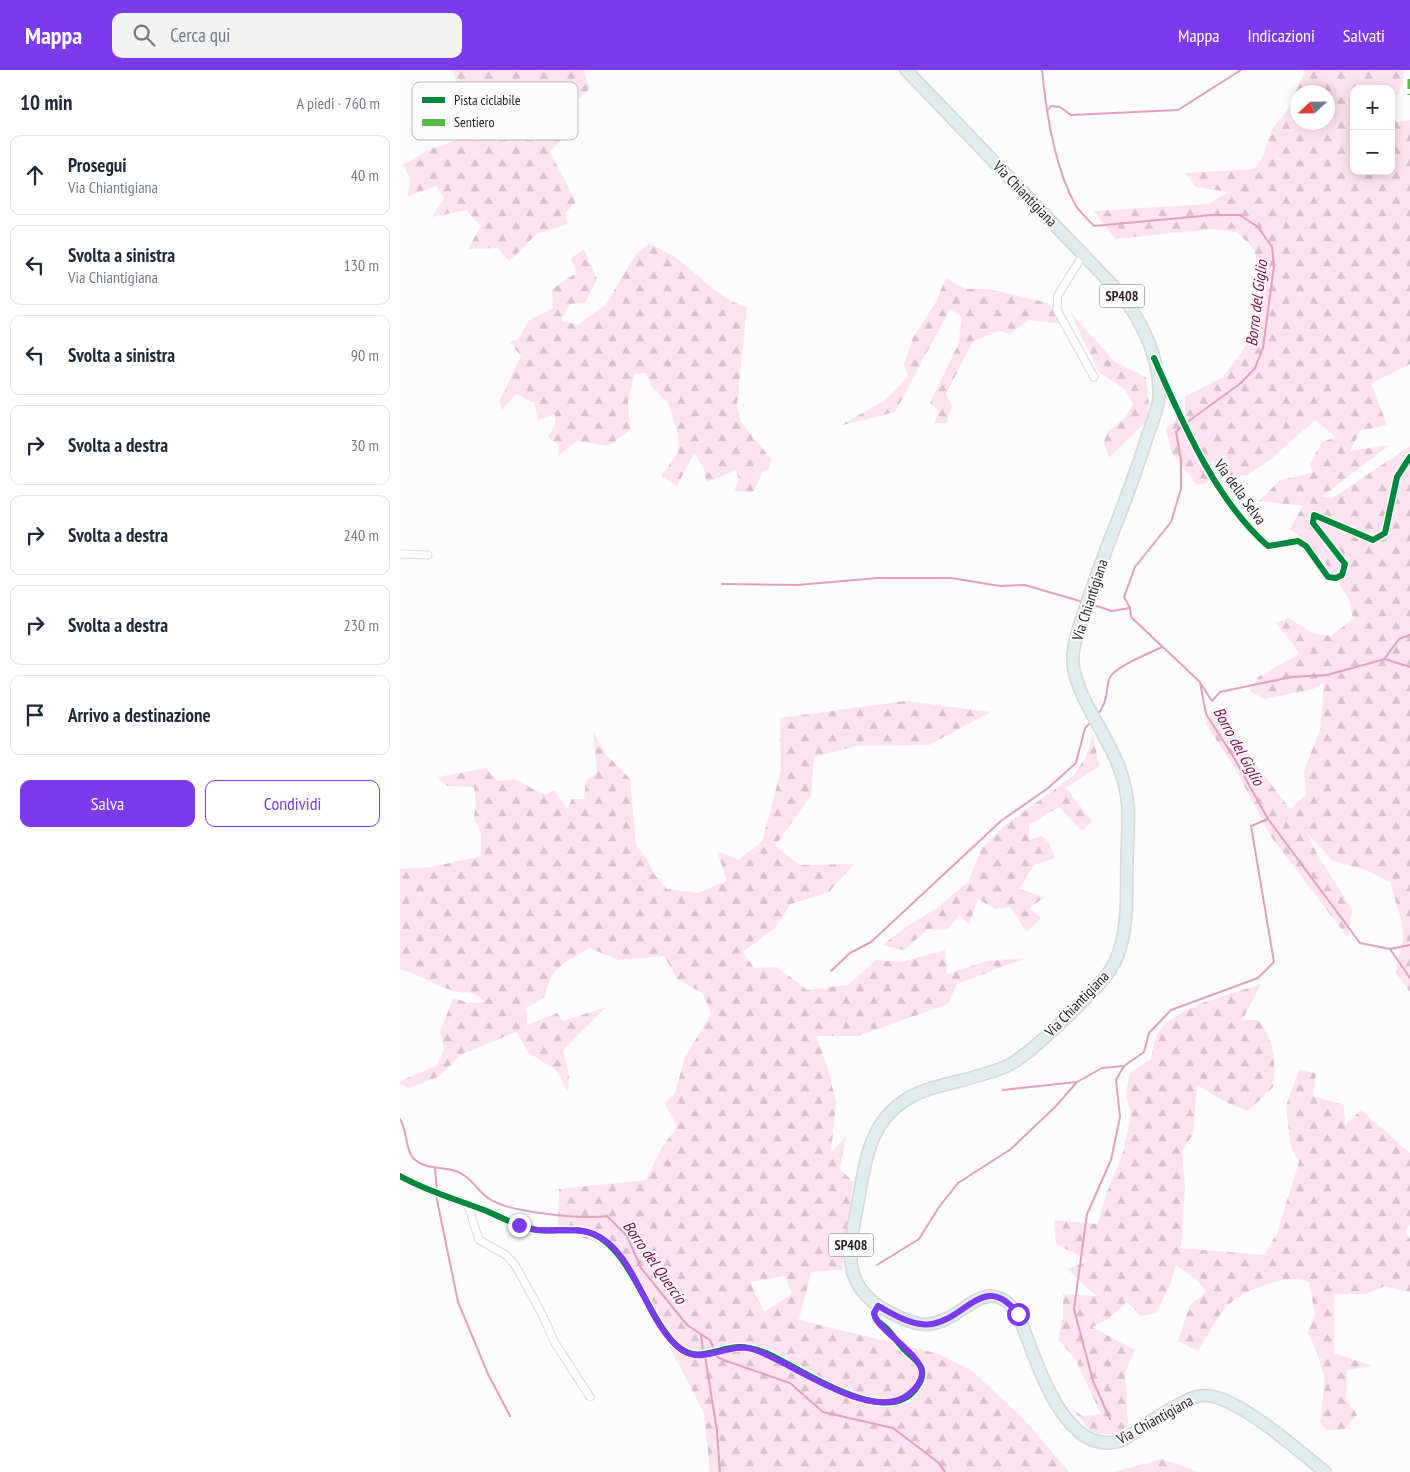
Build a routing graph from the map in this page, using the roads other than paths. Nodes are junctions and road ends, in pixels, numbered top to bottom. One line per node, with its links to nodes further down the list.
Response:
1 (906, 70): 2 (main road, Via Chiantigiana / SP408)
2 (1083, 255): 3 (main road, Via Chiantigiana / SP408); 4 (street)
3 (1154, 358): 5 (street, Via della Selva); 10 (main road, Via Chiantigiana / SP408)
4 (1094, 377)
5 (1410, 457)
6 (400, 554): 7 (street)
7 (428, 555)
8 (400, 1176): 9 (street)
9 (468, 1205): 10 (street); 11 (street)
10 (878, 1306): 12 (main road, Via Chiantigiana / SP408)
11 (590, 1397)
12 (1325, 1472)

